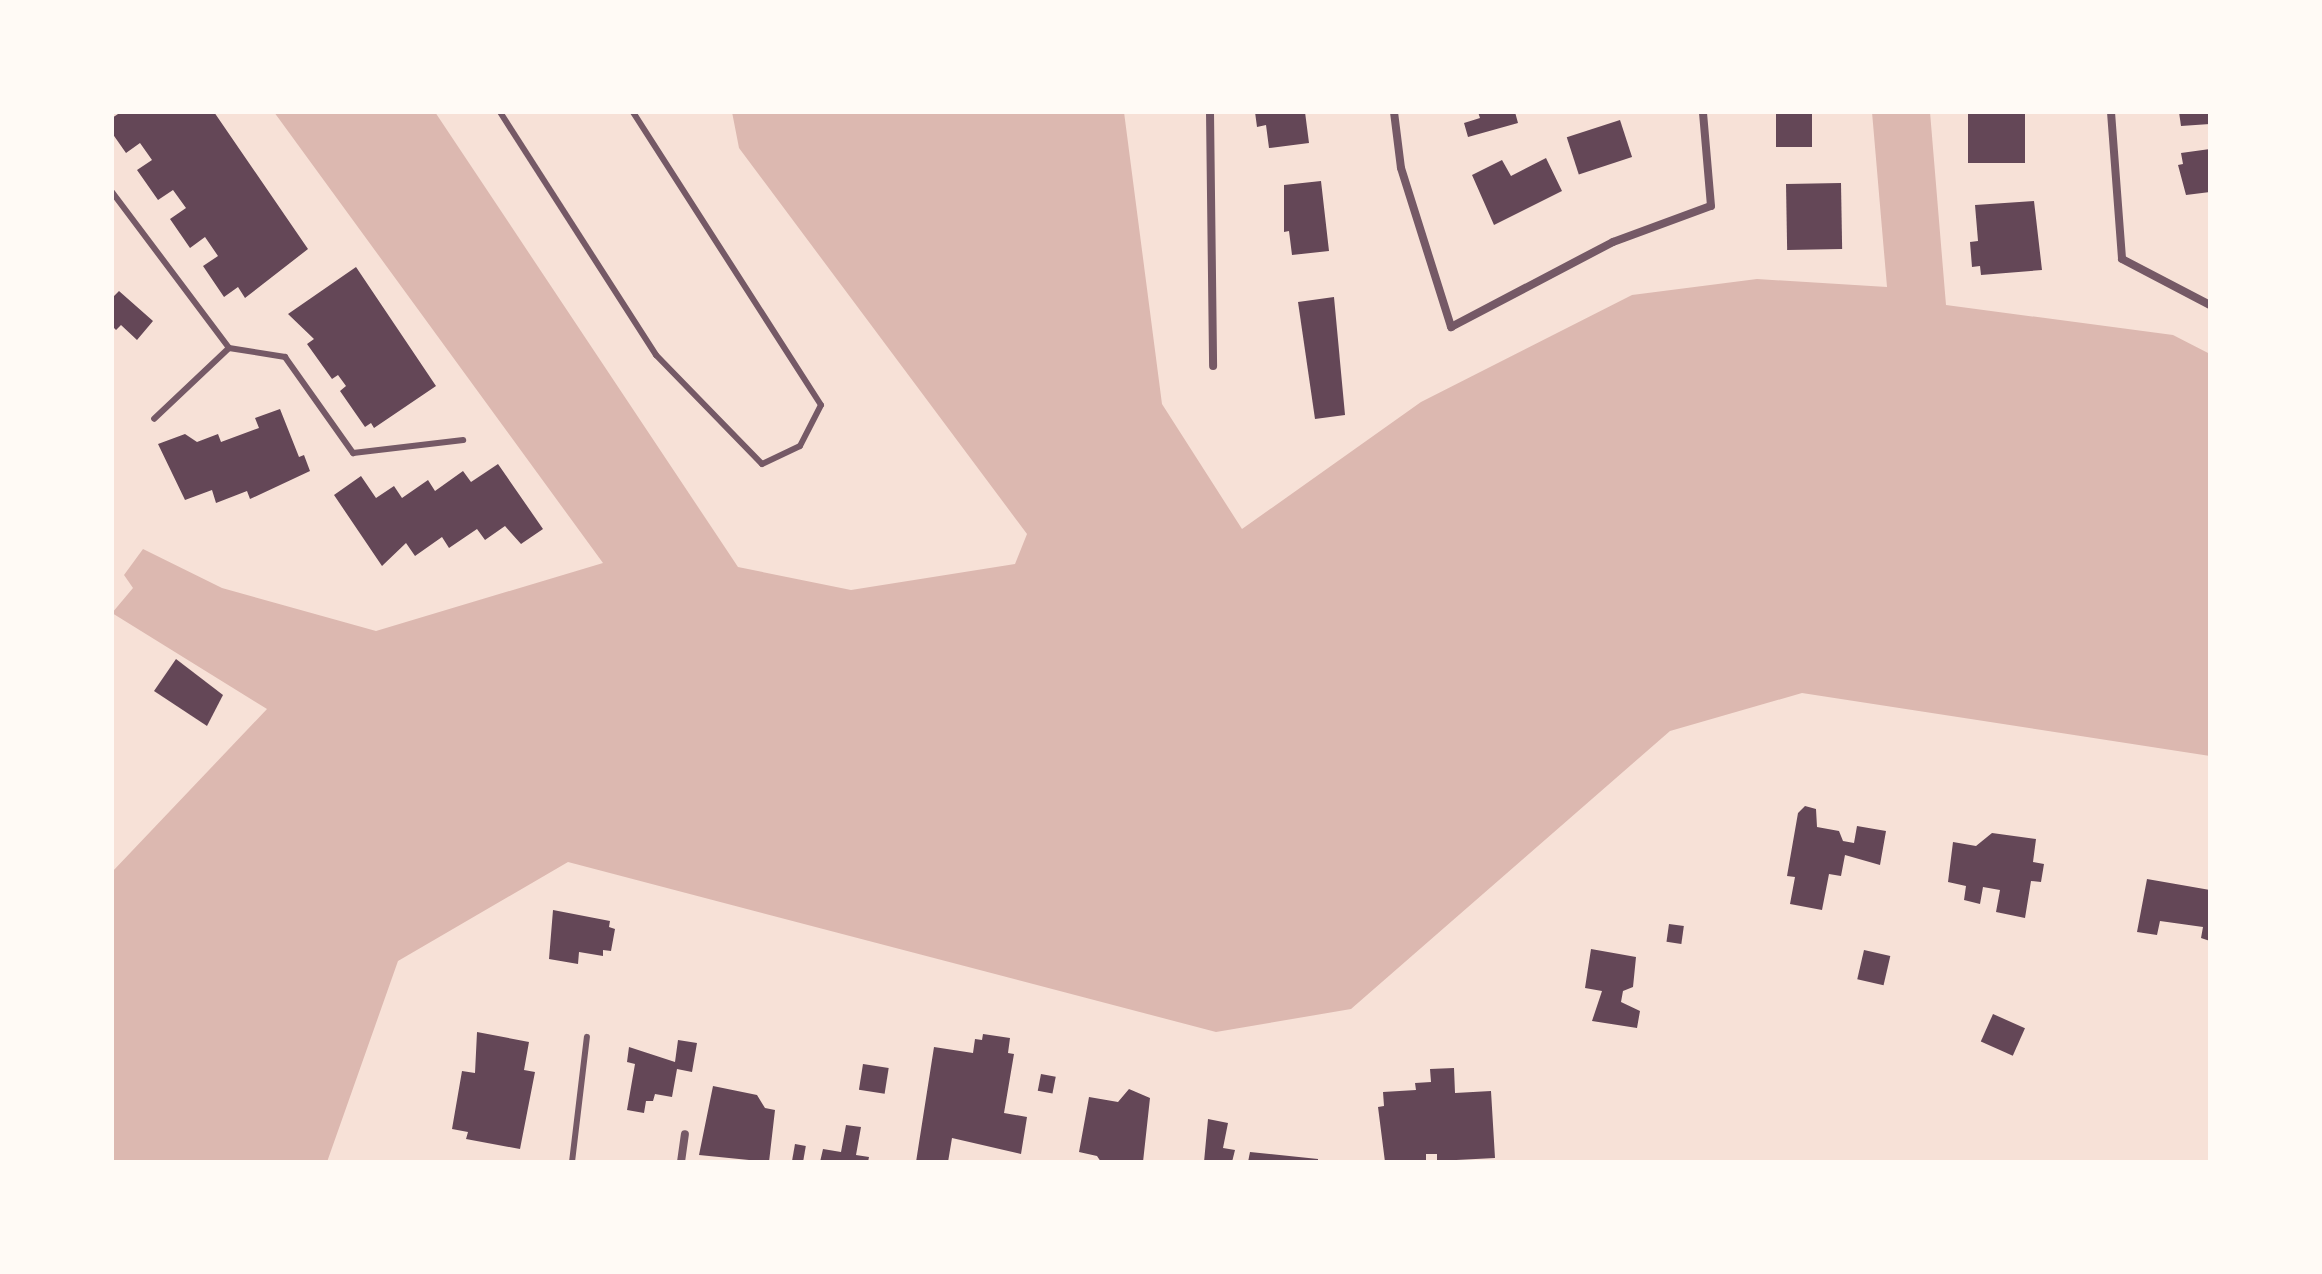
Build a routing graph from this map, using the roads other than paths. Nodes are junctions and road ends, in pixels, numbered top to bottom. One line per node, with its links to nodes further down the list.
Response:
1 (500, 112): 2 (lane)
2 (633, 112)
3 (1210, 112): 10 (street)
4 (1394, 112): 5 (street)
5 (1703, 112)
6 (2111, 112): 8 (street)
7 (112, 192): 9 (lane)
8 (2210, 305)
9 (229, 348): 11 (lane); 12 (lane)
10 (1213, 366)
11 (154, 419)
12 (463, 440)
13 (587, 1037): 15 (lane)
14 (685, 1134): 16 (street)
15 (572, 1162)
16 (681, 1162)

